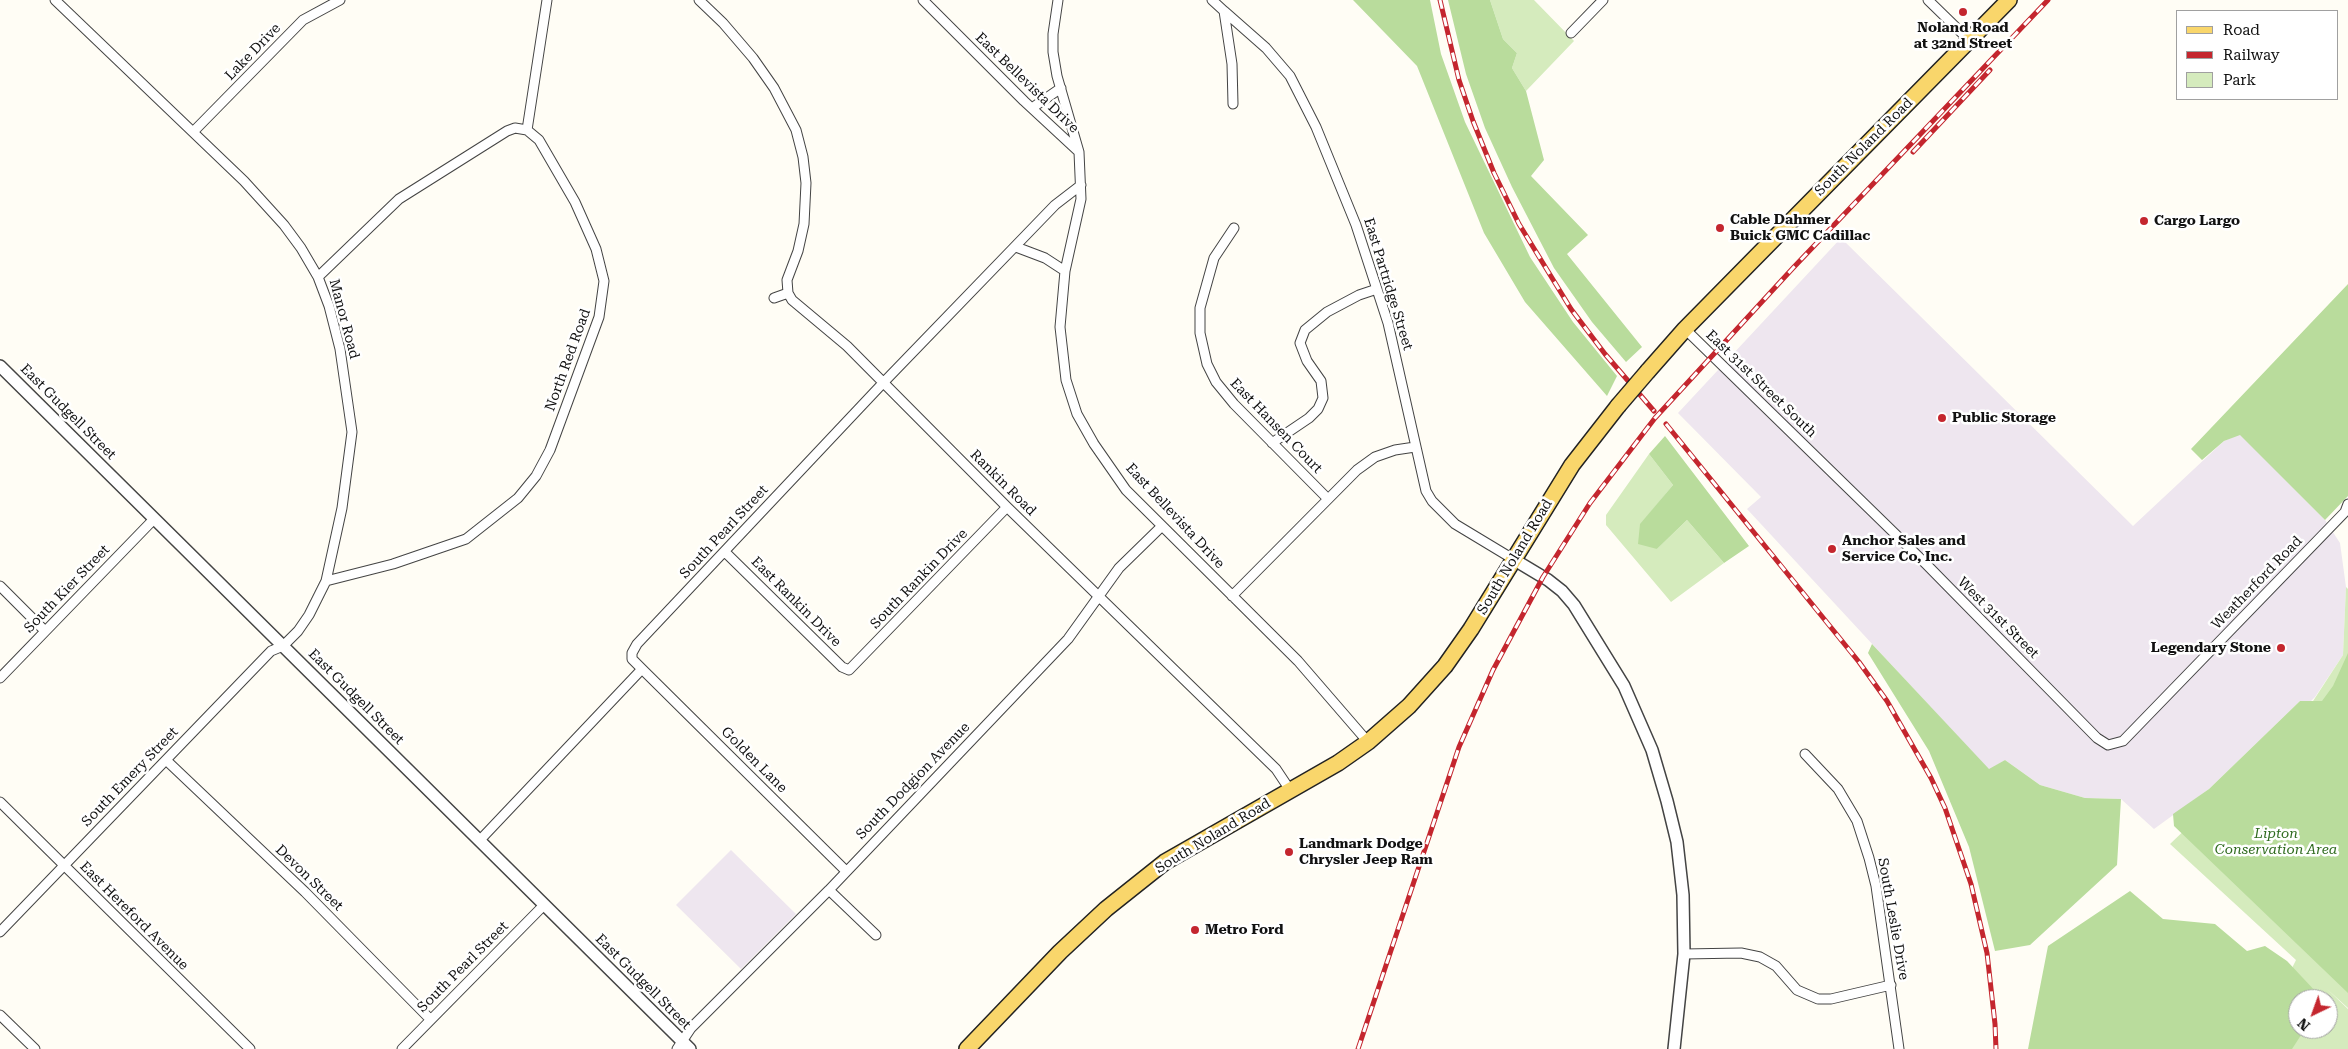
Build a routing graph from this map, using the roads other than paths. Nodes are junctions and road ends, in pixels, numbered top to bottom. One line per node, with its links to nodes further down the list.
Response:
1 (55, 0): 18 (street, Manor Road)
2 (340, 0): 18 (street, Lake Drive)
3 (547, 0): 17 (street)
4 (699, 0): 26 (street)
5 (923, 0): 16 (street, East Bellevista Drive)
6 (1058, 0): 14 (street)
7 (1212, 0): 11 (street, East Partridge Street)
8 (1603, 0): 12 (street)
9 (1928, 0): 13 (street)
10 (2008, 0): 13 (main road, South Noland Road)
11 (1224, 11): 15 (street); 25 (street, East Partridge Street)
12 (1571, 33)
13 (1969, 40): 28 (main road, South Noland Road)
14 (1061, 88): 16 (street); 19 (street)
15 (1233, 104)
16 (1032, 108): 19 (street, East Bellevista Drive)
17 (527, 130): 24 (street); 41 (street, North Red Road)
18 (193, 132): 24 (street, Manor Road)
19 (1079, 152): 20 (street, East Bellevista Drive)
20 (1081, 185): 22 (street, South Pearl Street); 23 (street, East Bellevista Drive)
21 (1234, 228): 31 (street, East Hansen Court)
22 (1016, 247): 23 (street); 30 (street, South Pearl Street)
23 (1065, 270): 38 (street, East Bellevista Drive)
24 (318, 277): 41 (street, Manor Road)
25 (1377, 289): 31 (street); 32 (street, East Partridge Street)
26 (788, 293): 27 (street); 30 (street, Rankin Road)
27 (774, 298)
28 (1685, 329): 33 (street, East 31st Street South); 40 (main road, South Noland Road, bridge)
29 (0, 366): 37 (street, East Gudgell Street)
30 (883, 383): 36 (street, Rankin Road); 39 (street, South Pearl Street)
31 (1272, 443): 34 (street, East Hansen Court)
32 (1415, 448): 34 (street); 40 (street, East Partridge Street)
33 (1817, 459): 51 (street, West 31st Street)
34 (1327, 498): 43 (street)
35 (2348, 504): 51 (street, Weatherford Road)
36 (1007, 507): 44 (street, Rankin Road); 48 (street, South Rankin Drive)
37 (154, 519): 45 (street, South Kier Street); 46 (street, East Gudgell Street)
38 (1162, 526): 43 (street, East Bellevista Drive); 44 (street, South Dodgion Avenue)
39 (725, 552): 47 (street, South Pearl Street); 48 (street, East Rankin Drive)
40 (1513, 559): 50 (main road, South Noland Road); 63 (street)
41 (326, 581): 46 (street, Manor Road)
42 (0, 586): 45 (street)
43 (1232, 596): 50 (street, East Bellevista Drive)
44 (1099, 597): 54 (street, Rankin Road); 58 (street, South Dodgion Avenue)
45 (45, 631): 49 (street, South Kier Street)
46 (283, 646): 53 (street, South Emery Street); 56 (street, East Gudgell Street)
47 (642, 669): 56 (street); 58 (street, Golden Lane)
48 (849, 670)
49 (0, 678)
50 (1368, 742): 54 (main road, South Noland Road)
51 (2120, 743)
52 (1805, 754): 64 (street, South Leslie Drive)
53 (166, 760): 57 (street, South Emery Street); 66 (street, Devon Street)
54 (1290, 790): 71 (main road, South Noland Road)
55 (0, 802): 57 (street, East Hereford Avenue)
56 (480, 840): 60 (street, East Gudgell Street)
57 (64, 866): 61 (street, South Emery Street); 69 (street, East Hereford Avenue)
58 (846, 871): 59 (street, South Dodgion Avenue)
59 (829, 890): 62 (street); 67 (street, South Dodgion Avenue)
60 (544, 905): 66 (street, South Pearl Street); 67 (street, East Gudgell Street)
61 (0, 932)
62 (876, 935)
63 (1684, 954): 64 (street); 72 (street)
64 (1891, 985): 73 (street, South Leslie Drive)
65 (0, 1015): 68 (street)
66 (430, 1019): 70 (street, South Pearl Street)
67 (683, 1047)
68 (35, 1049)
69 (250, 1049)
70 (402, 1049)
71 (967, 1049)
72 (1674, 1049)
73 (1899, 1049)

